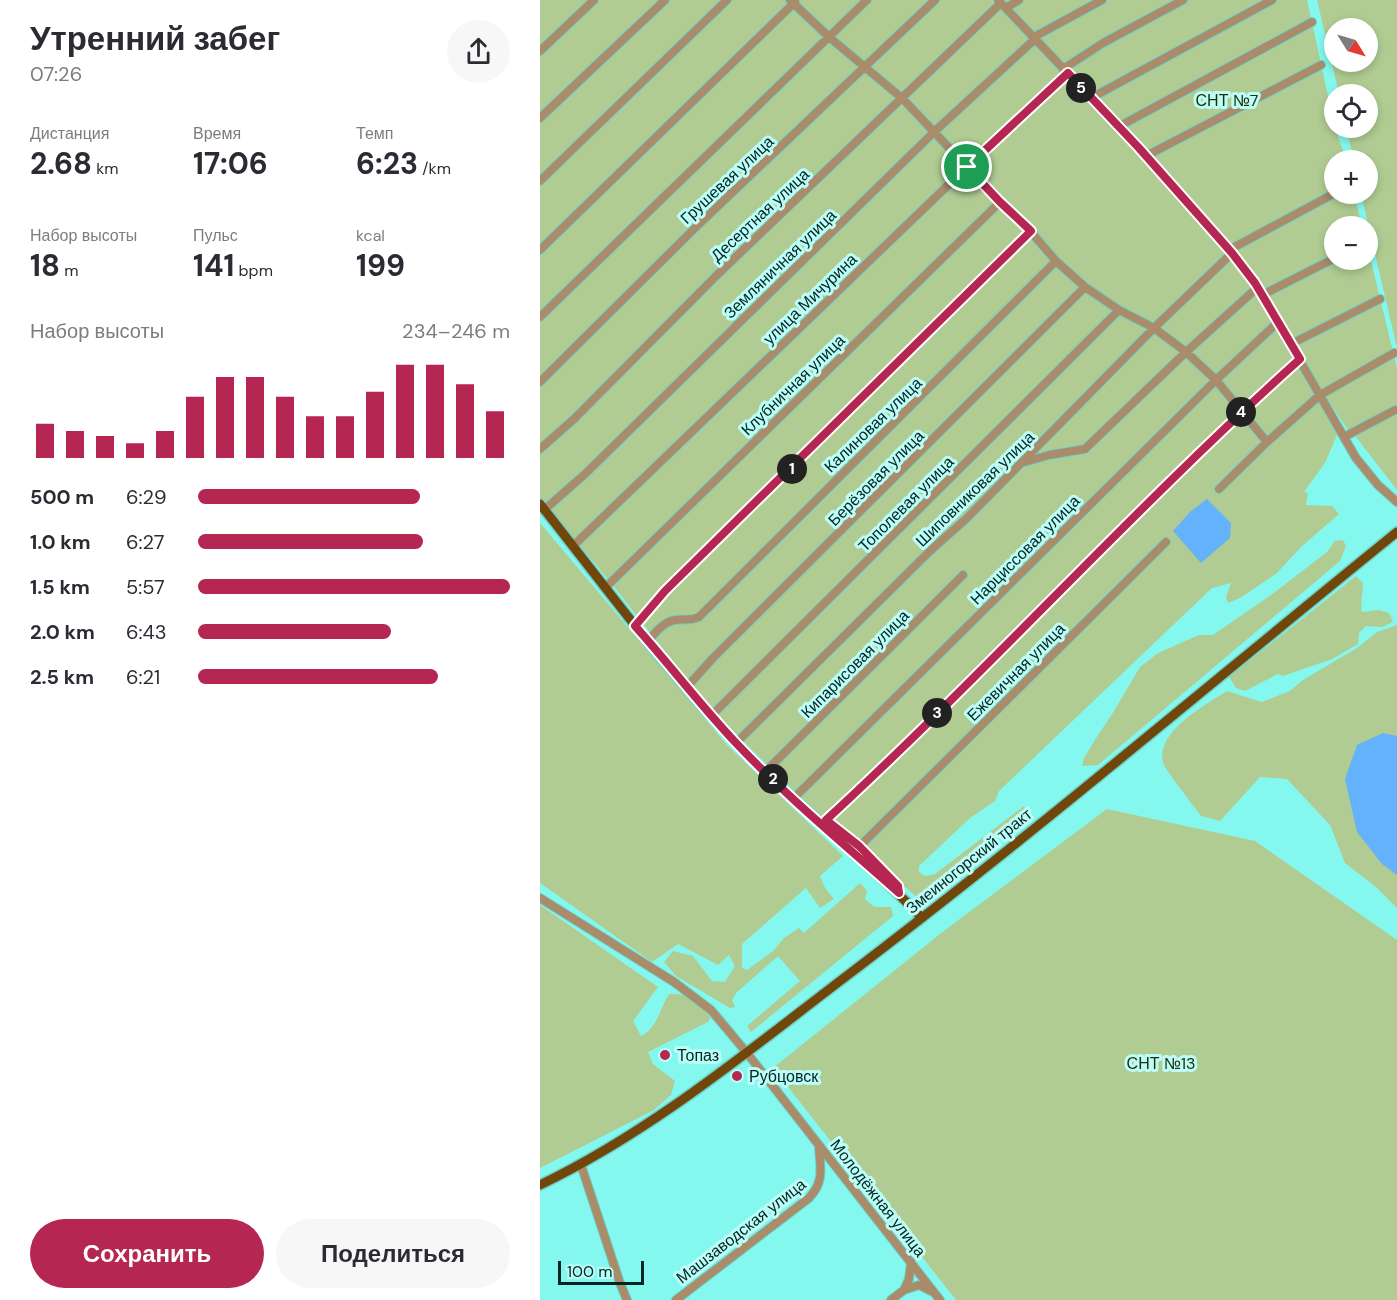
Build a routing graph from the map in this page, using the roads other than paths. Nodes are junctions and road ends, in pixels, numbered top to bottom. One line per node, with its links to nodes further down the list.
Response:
1 (594, 0): 15 (street)
2 (665, 0): 21 (street)
3 (727, 0): 26 (street)
4 (867, 0): 13 (street)
5 (935, 0): 17 (street, Грушевая улица)
6 (1019, 0): 11 (street, Десертная улица)
7 (1102, 0): 14 (street, Земляничная улица)
8 (1183, 0): 18 (street, улица Мичурина)
9 (1272, 0): 19 (street)
10 (793, 1): 13 (street); 30 (street)
11 (1002, 4): 14 (street); 20 (street, Десертная улица)
12 (1312, 21): 22 (street)
13 (829, 37): 17 (street); 39 (street)
14 (1034, 38): 18 (street); 23 (street, Земляничная улица)
15 (540, 51)
16 (1321, 65): 24 (street)
17 (867, 67): 20 (street); 47 (street, Грушевая улица)
18 (1065, 71): 19 (street); 25 (street, улица Мичурина)
19 (1091, 98): 22 (street)
20 (903, 99): 23 (street); 53 (street, Десертная улица)
21 (540, 118)
22 (1118, 127): 24 (street)
23 (934, 132): 25 (street); 57 (street, Земляничная улица)
24 (1146, 156): 31 (street)
25 (967, 167): 28 (street); 60 (street, улица Мичурина)
26 (540, 181)
27 (1324, 199): 31 (street, Шиповниковая улица)
28 (1000, 202): 29 (street); 62 (street, Клубничная улица)
29 (1031, 231): 32 (street); 63 (street)
30 (540, 250)
31 (1230, 251): 35 (street); 41 (street, Шиповниковая улица)
32 (1056, 261): 34 (street); 64 (street, Калиновая улица)
33 (1324, 264): 36 (street)
34 (1085, 287): 38 (street); 65 (street, Берёзовая улица)
35 (1258, 287): 36 (street); 43 (street)
36 (1262, 295): 40 (street)
37 (1380, 299): 42 (street)
38 (1119, 310): 41 (street); 66 (street, Тополевая улица)
39 (540, 317)
40 (1278, 322): 42 (street); 46 (street, Нарциссовая улица)
41 (1154, 328): 43 (street); 54 (street, Шиповниковая улица)
42 (1291, 344): 45 (street)
43 (1186, 352): 46 (street); 54 (street)
44 (1394, 353): 48 (street)
45 (1300, 359): 48 (street); 50 (street)
46 (1216, 380): 50 (street); 69 (street, Нарциссовая улица)
47 (540, 382)
48 (1320, 395): 51 (street); 52 (street)
49 (1395, 410): 51 (street)
50 (1242, 411): 52 (street); 70 (street)
51 (1344, 437): 56 (street)
52 (1267, 442): 55 (street)
53 (540, 449)
54 (1023, 463): 67 (street, Шиповниковая улица)
55 (1219, 489)
56 (1397, 502)
57 (542, 507): 60 (main road)
58 (1397, 532): 74 (main road, Змеиногорский тракт)
59 (1167, 542): 71 (street, Ежевичная улица)
60 (573, 546): 62 (main road)
61 (963, 575): 68 (street, Кипарисовая улица)
62 (605, 588): 63 (main road)
63 (635, 626): 64 (main road)
64 (648, 641): 65 (main road)
65 (686, 688): 66 (main road)
66 (711, 716): 67 (main road)
67 (736, 743): 68 (main road)
68 (765, 772): 69 (main road)
69 (793, 799): 70 (main road)
70 (824, 822): 71 (street); 72 (main road)
71 (859, 846): 72 (street)
72 (899, 893): 74 (main road)
73 (540, 898): 75 (street, Молодёжная улица)
74 (922, 918): 75 (main road, Змеиногорский тракт)
75 (747, 1053): 76 (street, Молодёжная улица); 77 (main road, Змеиногорский тракт)
76 (819, 1145): 79 (street, Молодёжная улица); 83 (street, Машзаводская улица)
77 (581, 1165): 78 (main road, Змеиногорский тракт); 82 (street)
78 (540, 1185)
79 (911, 1262): 80 (street); 81 (street, Молодёжная улица)
80 (904, 1290): 81 (street); 84 (street)
81 (934, 1292): 85 (street, Молодёжная улица)
82 (627, 1300)
83 (676, 1300)
84 (891, 1300)
85 (940, 1300)

